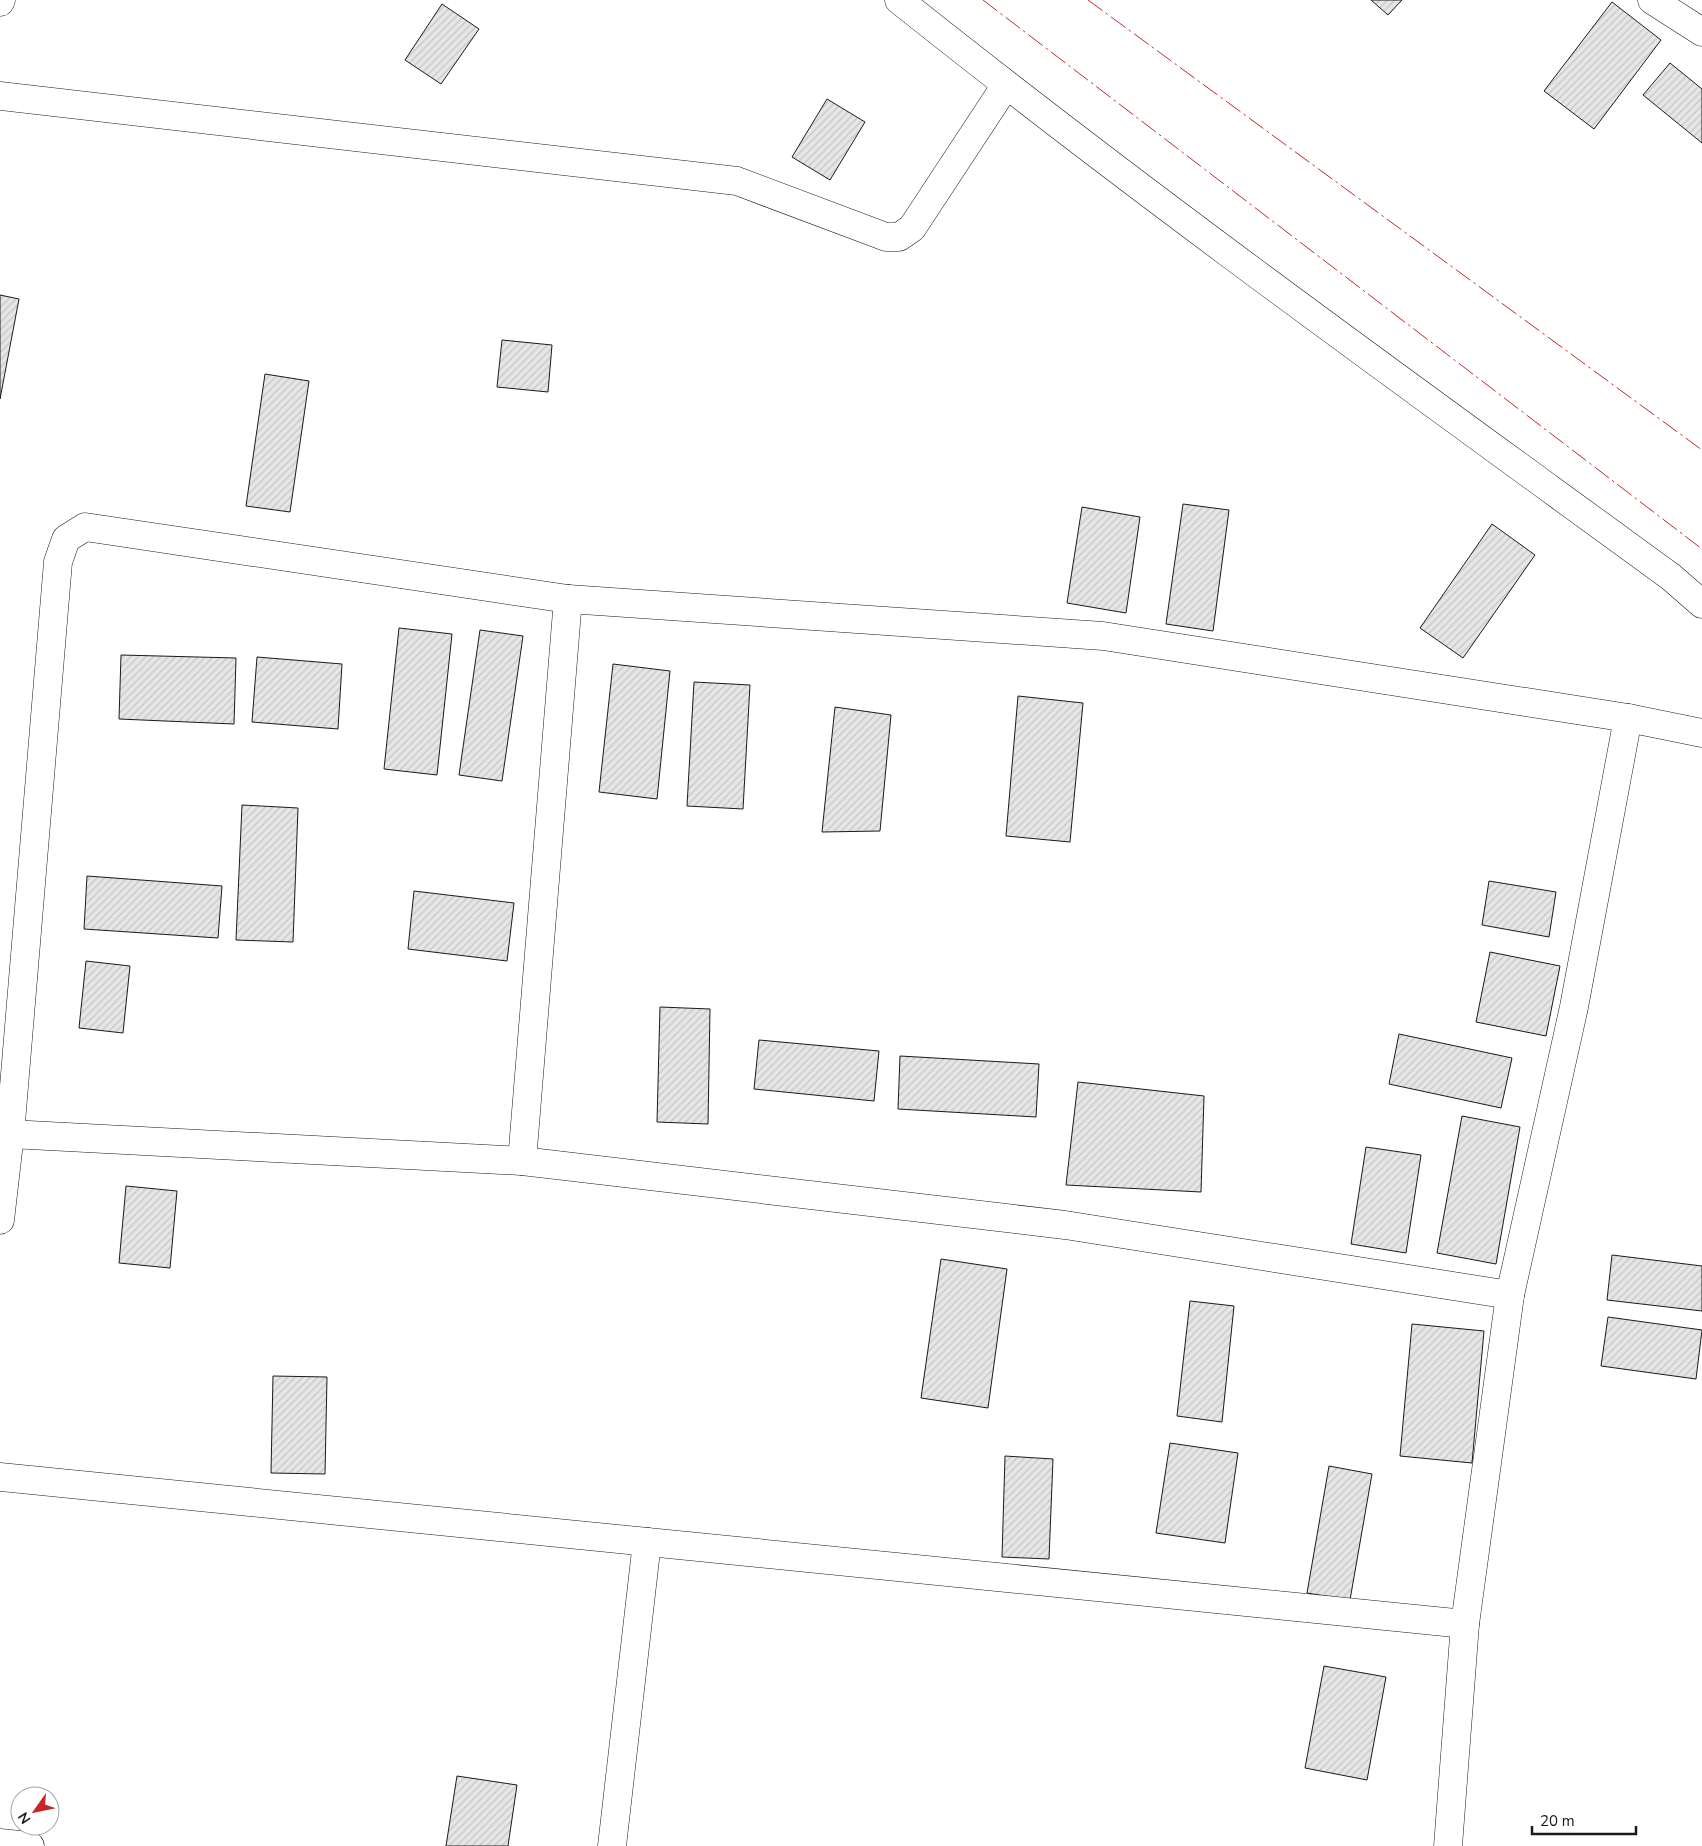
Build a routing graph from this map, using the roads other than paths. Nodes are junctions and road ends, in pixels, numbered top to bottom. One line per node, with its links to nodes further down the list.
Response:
1 (900, 0): 4 (street)
2 (1652, 0): 3 (street)
3 (1702, 32)
4 (1006, 85): 5 (street); 7 (street)
5 (0, 96)
6 (568, 599): 8 (street); 10 (street); 11 (street)
7 (1702, 604)
8 (1628, 718): 9 (street); 13 (street)
9 (1702, 733)
10 (5, 1133): 11 (street); 12 (street)
11 (522, 1161): 13 (street)
12 (0, 1220)
13 (1510, 1295): 16 (street)
14 (0, 1477): 15 (street)
15 (647, 1542): 16 (street); 19 (street)
16 (1465, 1624): 20 (street)
17 (0, 1843): 18 (street)
18 (30, 1846)
19 (612, 1846)
20 (1448, 1846)

